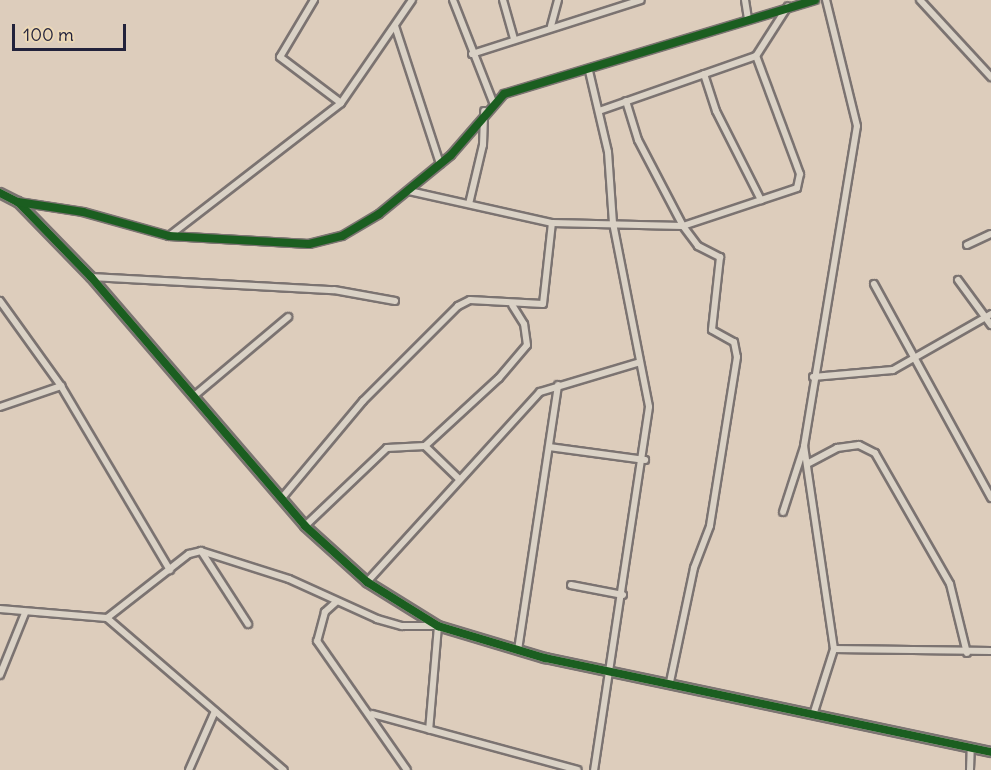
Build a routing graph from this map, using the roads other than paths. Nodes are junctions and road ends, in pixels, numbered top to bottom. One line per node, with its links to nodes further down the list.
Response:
1 (314, 0): 23 (street)
2 (412, 0): 13 (street)
3 (453, 0): 16 (street)
4 (503, 0): 15 (street)
5 (558, 0): 14 (street)
6 (641, 0): 14 (street)
7 (744, 0): 12 (street)
8 (826, 0): 49 (street)
9 (920, 0): 20 (street)
10 (811, 1): 11 (street)
11 (788, 6): 12 (street); 17 (street)
12 (748, 18): 18 (street)
13 (395, 26): 23 (street); 26 (street)
14 (551, 26): 15 (street)
15 (514, 39): 16 (street)
16 (472, 54): 22 (street)
17 (756, 56): 19 (street); 29 (street)
18 (589, 72): 22 (street); 25 (street)
19 (704, 74): 21 (street); 29 (street)
20 (991, 77)
21 (626, 101): 25 (street); 34 (street)
22 (493, 102): 24 (street)
23 (341, 103): 36 (street)
24 (484, 111): 26 (street); 31 (street)
25 (599, 111): 33 (street)
26 (440, 164): 27 (street)
27 (409, 191): 31 (street); 36 (street)
28 (0, 193): 30 (street)
29 (761, 200): 34 (street)
30 (18, 202): 36 (street); 38 (street)
31 (470, 204): 32 (street)
32 (552, 223): 33 (street); 43 (street)
33 (613, 223): 34 (street); 48 (street)
34 (684, 226): 81 (street)
35 (991, 234): 37 (street)
36 (169, 236)
37 (967, 245)
38 (91, 278): 42 (street); 52 (street)
39 (958, 280): 44 (street)
40 (874, 284): 47 (street)
41 (0, 301): 51 (street)
42 (395, 301)
43 (512, 305): 54 (street); 61 (street)
44 (988, 315): 46 (street); 47 (street)
45 (288, 316): 52 (street)
46 (991, 325)
47 (912, 360): 49 (street); 60 (street)
48 (639, 362): 50 (street); 57 (street)
49 (813, 377): 55 (street)
50 (558, 385): 56 (street); 59 (street)
51 (61, 386): 53 (street); 65 (street)
52 (194, 396): 61 (street)
53 (0, 407)
54 (425, 446): 59 (street); 63 (street)
55 (804, 446): 58 (street); 62 (street)
56 (549, 447): 57 (street); 76 (street)
57 (645, 460): 68 (street)
58 (809, 463): 75 (street); 78 (street)
59 (458, 478): 66 (street)
60 (991, 498)
61 (281, 499): 63 (street)
62 (783, 512)
63 (305, 526): 66 (street)
64 (201, 550): 65 (street); 69 (street); 73 (street)
65 (170, 570): 72 (street)
66 (367, 582): 74 (street)
67 (571, 585): 68 (street)
68 (623, 595): 79 (street)
69 (336, 602): 74 (street); 84 (street)
70 (0, 609): 71 (street)
71 (25, 613): 72 (street); 80 (street)
72 (107, 618): 82 (street)
73 (248, 624)
74 (438, 626): 76 (street); 85 (street)
75 (834, 649): 78 (street); 83 (street)
76 (518, 650): 79 (street)
77 (991, 651): 78 (street)
78 (968, 653)
79 (611, 670): 81 (street); 92 (street)
80 (0, 675)
81 (670, 682): 83 (street)
82 (215, 711): 88 (street); 89 (street)
83 (814, 712): 86 (street)
84 (372, 714): 85 (street); 90 (street)
85 (429, 730): 91 (street)
86 (971, 747): 87 (street); 93 (street)
87 (991, 752)
88 (189, 770)
89 (284, 770)
90 (407, 770)
91 (578, 770)
92 (594, 770)
93 (970, 770)

